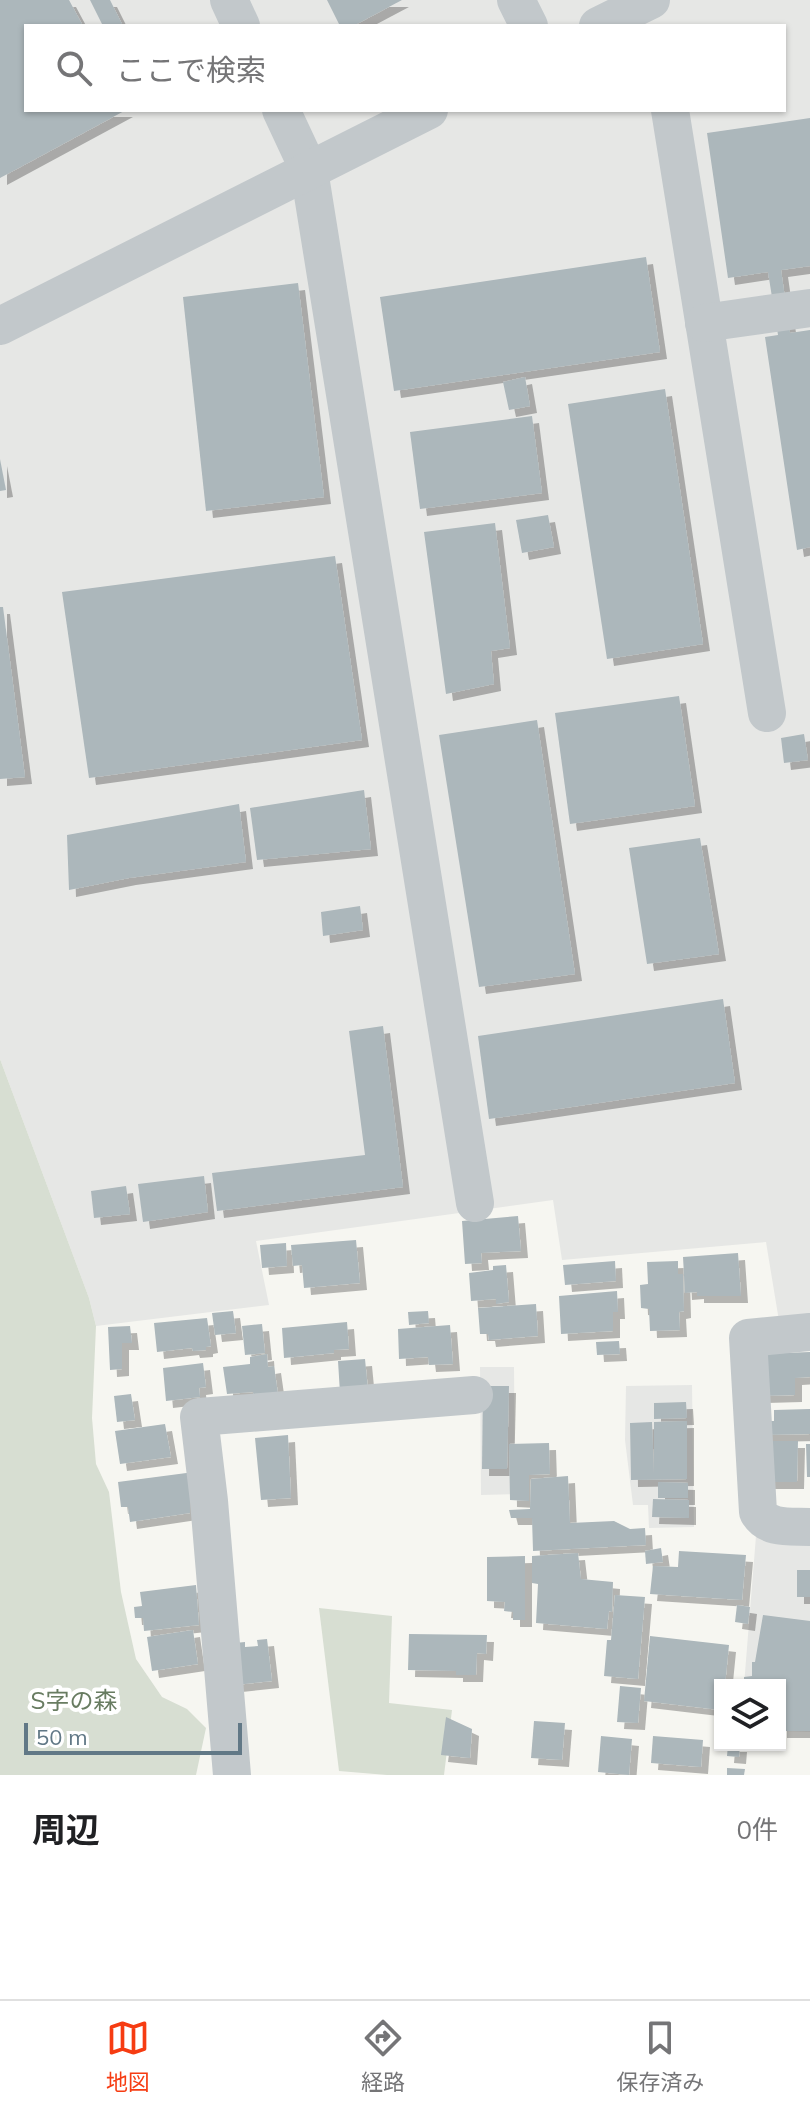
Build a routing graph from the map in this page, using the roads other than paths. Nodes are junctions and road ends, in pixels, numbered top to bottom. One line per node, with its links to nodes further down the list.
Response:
1 (229, 0): 4 (street)
2 (516, 0): 5 (street)
3 (652, 0): 6 (street); 7 (street)
4 (240, 24)
5 (528, 24)
6 (602, 24)
7 (657, 24)
8 (282, 112): 11 (street)
9 (425, 112): 11 (street)
10 (670, 112): 13 (street)
11 (309, 170): 14 (street); 16 (street)
12 (810, 308): 13 (street)
13 (704, 323): 15 (street)
14 (0, 326)
15 (767, 713)
16 (475, 1203)
17 (810, 1332): 19 (street)
18 (474, 1395): 20 (street)
19 (810, 1527)
20 (232, 1775)

